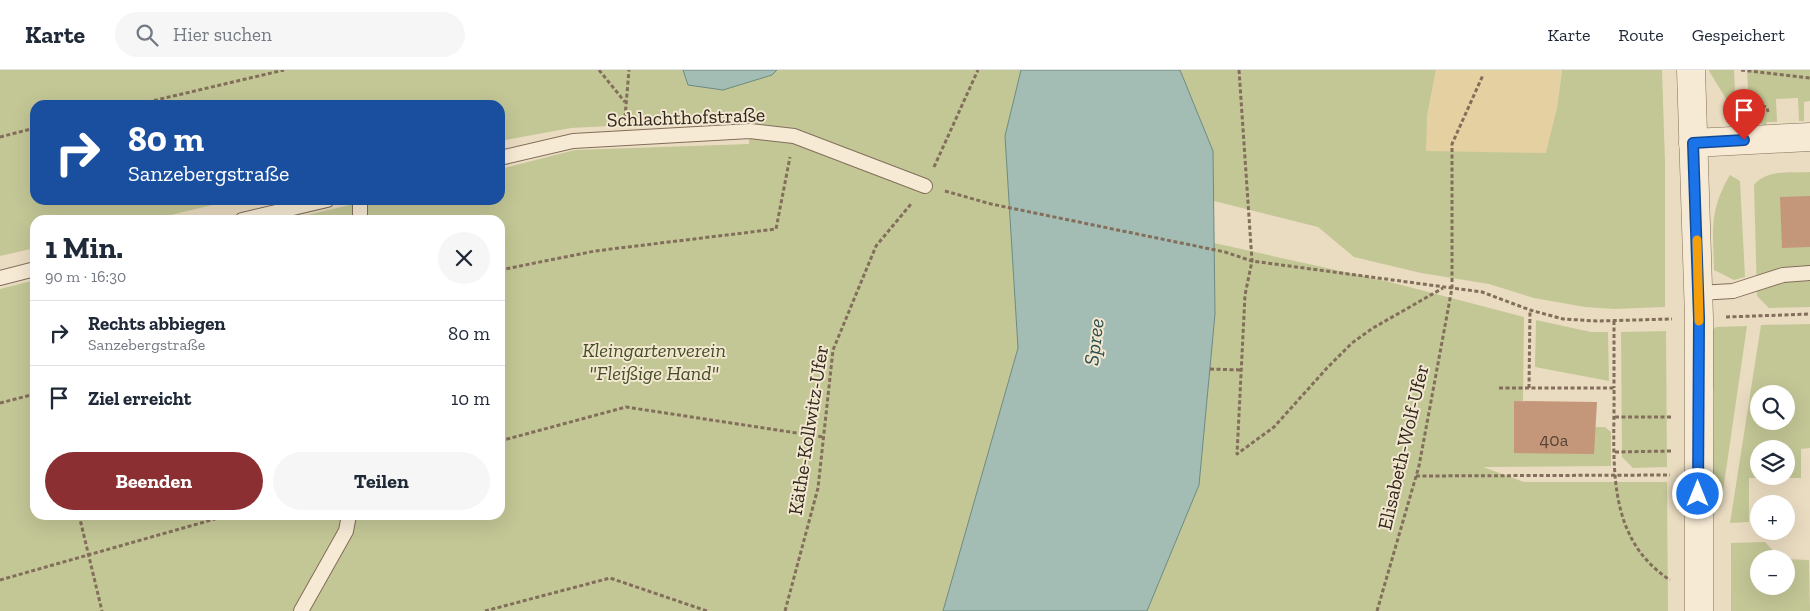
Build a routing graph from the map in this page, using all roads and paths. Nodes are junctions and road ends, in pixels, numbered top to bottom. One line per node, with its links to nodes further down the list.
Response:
1 (284, 70): 10 (path)
2 (599, 70): 11 (path)
3 (629, 70): 11 (path)
4 (978, 70): 19 (path, Käthe-Kollwitz-Ufer)
5 (1239, 70): 22 (path)
6 (1691, 70): 17 (street)
7 (1742, 70): 9 (path)
8 (1483, 75): 28 (path, Elisabeth-Wolf-Ufer)
9 (1810, 78)
10 (156, 100)
11 (625, 102): 15 (path)
12 (30, 129): 14 (path)
13 (794, 136): 15 (lane, Schlachthofstraße); 19 (lane, Schlachthofstraße); 23 (path)
14 (0, 137)
15 (624, 137): 18 (lane, Schlachthofstraße)
16 (1810, 137): 17 (street)
17 (1693, 143): 29 (street)
18 (505, 157)
19 (926, 186): 22 (path); 42 (path, Käthe-Kollwitz-Ufer)
20 (305, 205): 21 (lane)
21 (263, 215)
22 (1252, 261): 27 (path); 34 (path)
23 (505, 269)
24 (30, 270): 26 (lane)
25 (1810, 274): 29 (lane)
26 (0, 278)
27 (1443, 288): 28 (path); 34 (path)
28 (1452, 288): 30 (path); 47 (path, Elisabeth-Wolf-Ufer)
29 (1698, 306): 31 (path); 32 (path); 61 (street)
30 (1530, 310): 32 (path); 36 (path)
31 (1810, 314)
32 (1614, 321): 37 (path)
33 (1210, 369): 34 (path)
34 (1241, 370)
35 (1499, 388): 36 (path)
36 (1529, 388): 37 (path)
37 (1614, 388): 40 (path)
38 (30, 395): 39 (path)
39 (0, 404)
40 (1615, 417): 41 (path); 45 (path)
41 (1677, 417)
42 (823, 437): 43 (path); 59 (path, Käthe-Kollwitz-Ufer)
43 (505, 440)
44 (1677, 451): 45 (path)
45 (1615, 452): 48 (path)
46 (1678, 475): 48 (path)
47 (1416, 476): 48 (path); 60 (path, Elisabeth-Wolf-Ufer)
48 (1616, 476): 54 (path)
49 (80, 520): 52 (path)
50 (211, 520): 52 (path)
51 (348, 520): 56 (lane)
52 (88, 555): 53 (path); 55 (path)
53 (0, 580)
54 (1676, 585)
55 (102, 611)
56 (301, 611)
57 (485, 611): 58 (path)
58 (707, 611)
59 (785, 611)
60 (1377, 611)
61 (1699, 611)

